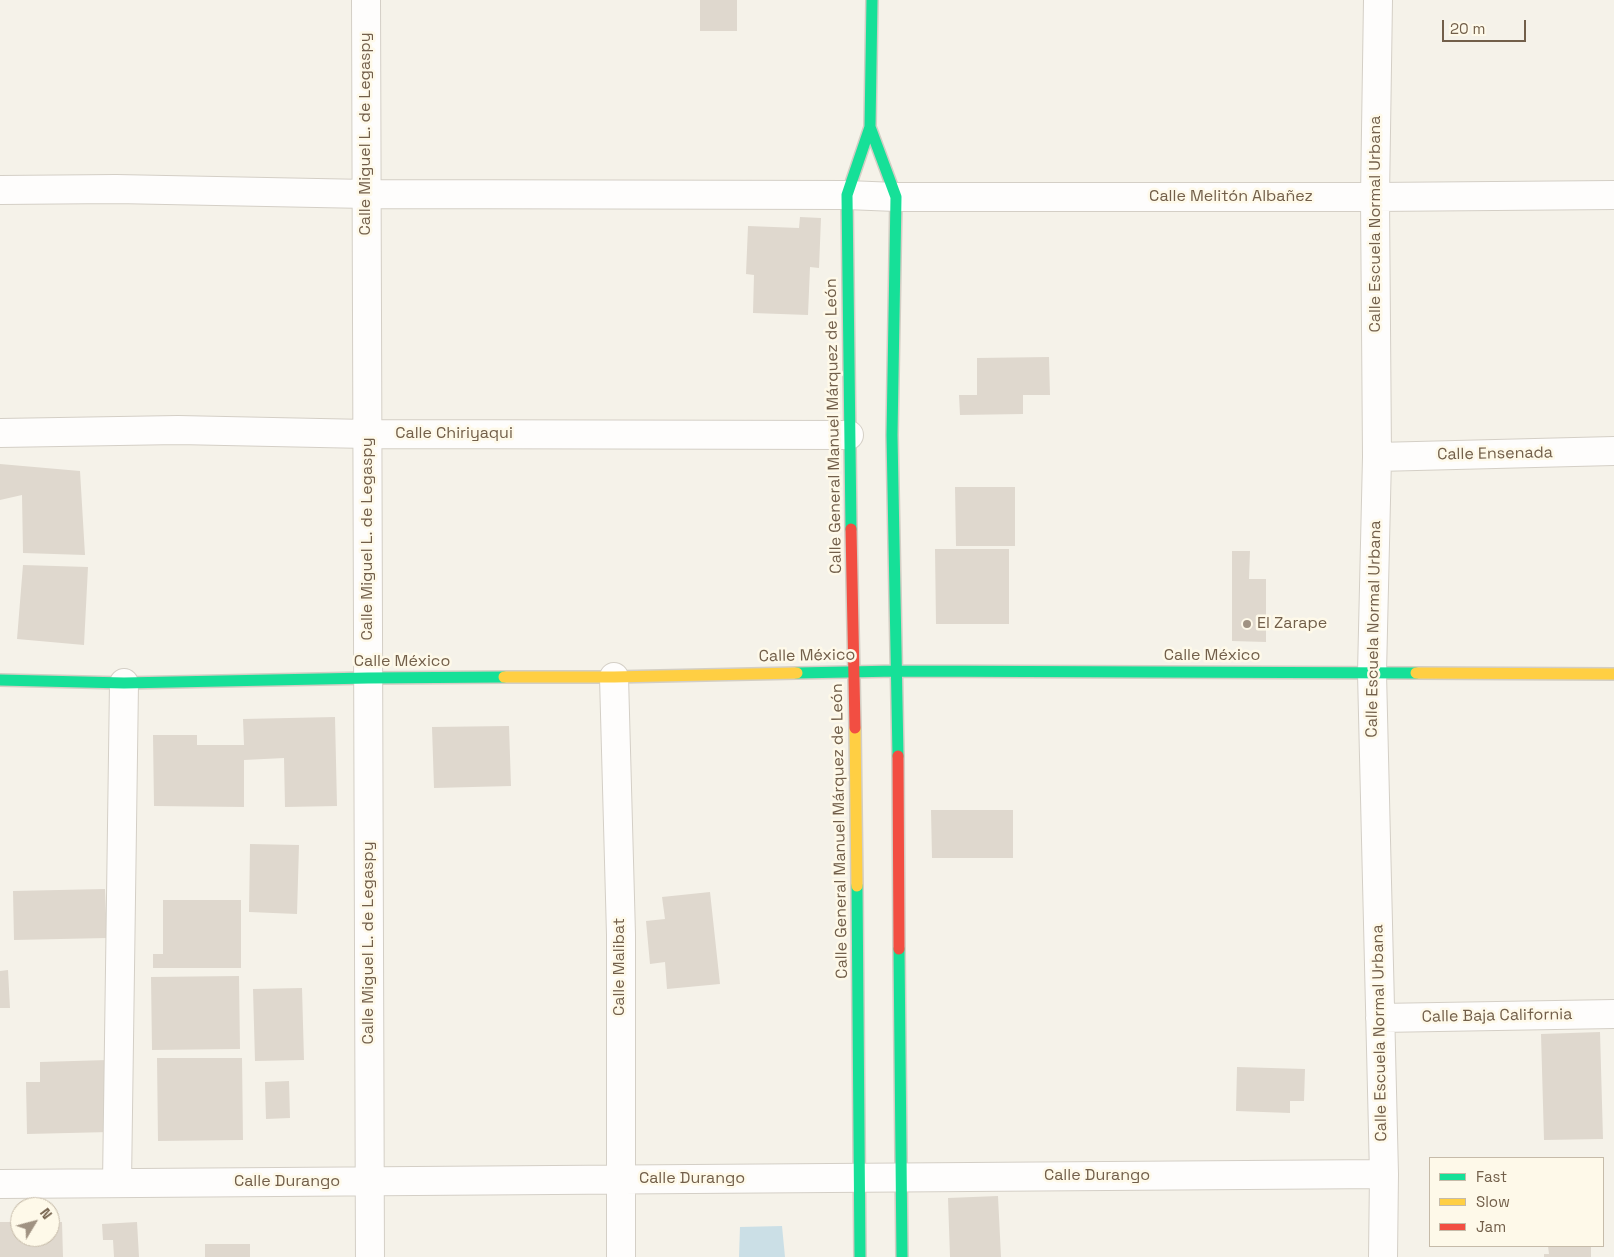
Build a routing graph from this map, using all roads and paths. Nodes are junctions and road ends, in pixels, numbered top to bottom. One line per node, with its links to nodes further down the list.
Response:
1 (366, 0): 6 (street, Calle Miguel L. de Legaspy)
2 (872, 0): 4 (street)
3 (1378, 0): 10 (street, Calle Escuela Normal Urbana)
4 (870, 127): 8 (street, Calle General Manuel Márquez de León); 9 (street)
5 (0, 190): 6 (street, Calle Melitón Albañez)
6 (367, 194): 8 (street, Calle Melitón Albañez); 12 (street, Calle Miguel L. de Legaspy)
7 (1614, 194): 10 (street, Calle Melitón Albañez)
8 (847, 195): 9 (street, Calle Melitón Albañez); 13 (street, Calle General Manuel Márquez de León)
9 (896, 197): 10 (street, Calle Melitón Albañez); 17 (street)
10 (1374, 197): 15 (street, Calle Escuela Normal Urbana)
11 (0, 434): 12 (street, Calle Chiriyaqui)
12 (367, 434): 13 (street, Calle Chiriyaqui); 21 (street, Calle Miguel L. de Legaspy)
13 (849, 435): 16 (street, Calle General Manuel Márquez de León)
14 (1614, 451): 15 (street, Calle Ensenada)
15 (1377, 457): 18 (street, Calle Escuela Normal Urbana)
16 (854, 671): 17 (street, Calle México); 20 (street, Calle México); 27 (street, Calle General Manuel Márquez de León)
17 (897, 671): 18 (street, Calle México); 28 (street)
18 (1372, 673): 19 (street, Calle México); 25 (street, Calle Escuela Normal Urbana)
19 (1614, 674)
20 (614, 677): 21 (street, Calle México); 29 (street, Calle Malibat)
21 (368, 678): 23 (street, Calle México); 30 (street, Calle Miguel L. de Legaspy)
22 (0, 680): 23 (street, Calle México)
23 (124, 683): 31 (street)
24 (1614, 1014): 25 (street, Calle Baja California)
25 (1380, 1018): 26 (street, Calle Escuela Normal Urbana)
26 (1384, 1174): 28 (street, Calle Durango); 37 (street, Calle Escuela Normal Urbana)
27 (860, 1178): 28 (street, Calle Durango); 29 (street, Calle Durango); 35 (street, Calle General Manuel Márquez de León)
28 (902, 1178): 36 (street)
29 (621, 1180): 30 (street, Calle Durango); 34 (street, Calle Malibat)
30 (370, 1181): 31 (street, Calle Durango); 33 (street, Calle Miguel L. de Legaspy)
31 (117, 1183): 32 (street, Calle Durango)
32 (0, 1184)
33 (370, 1257)
34 (621, 1257)
35 (860, 1257)
36 (902, 1257)
37 (1382, 1257)

